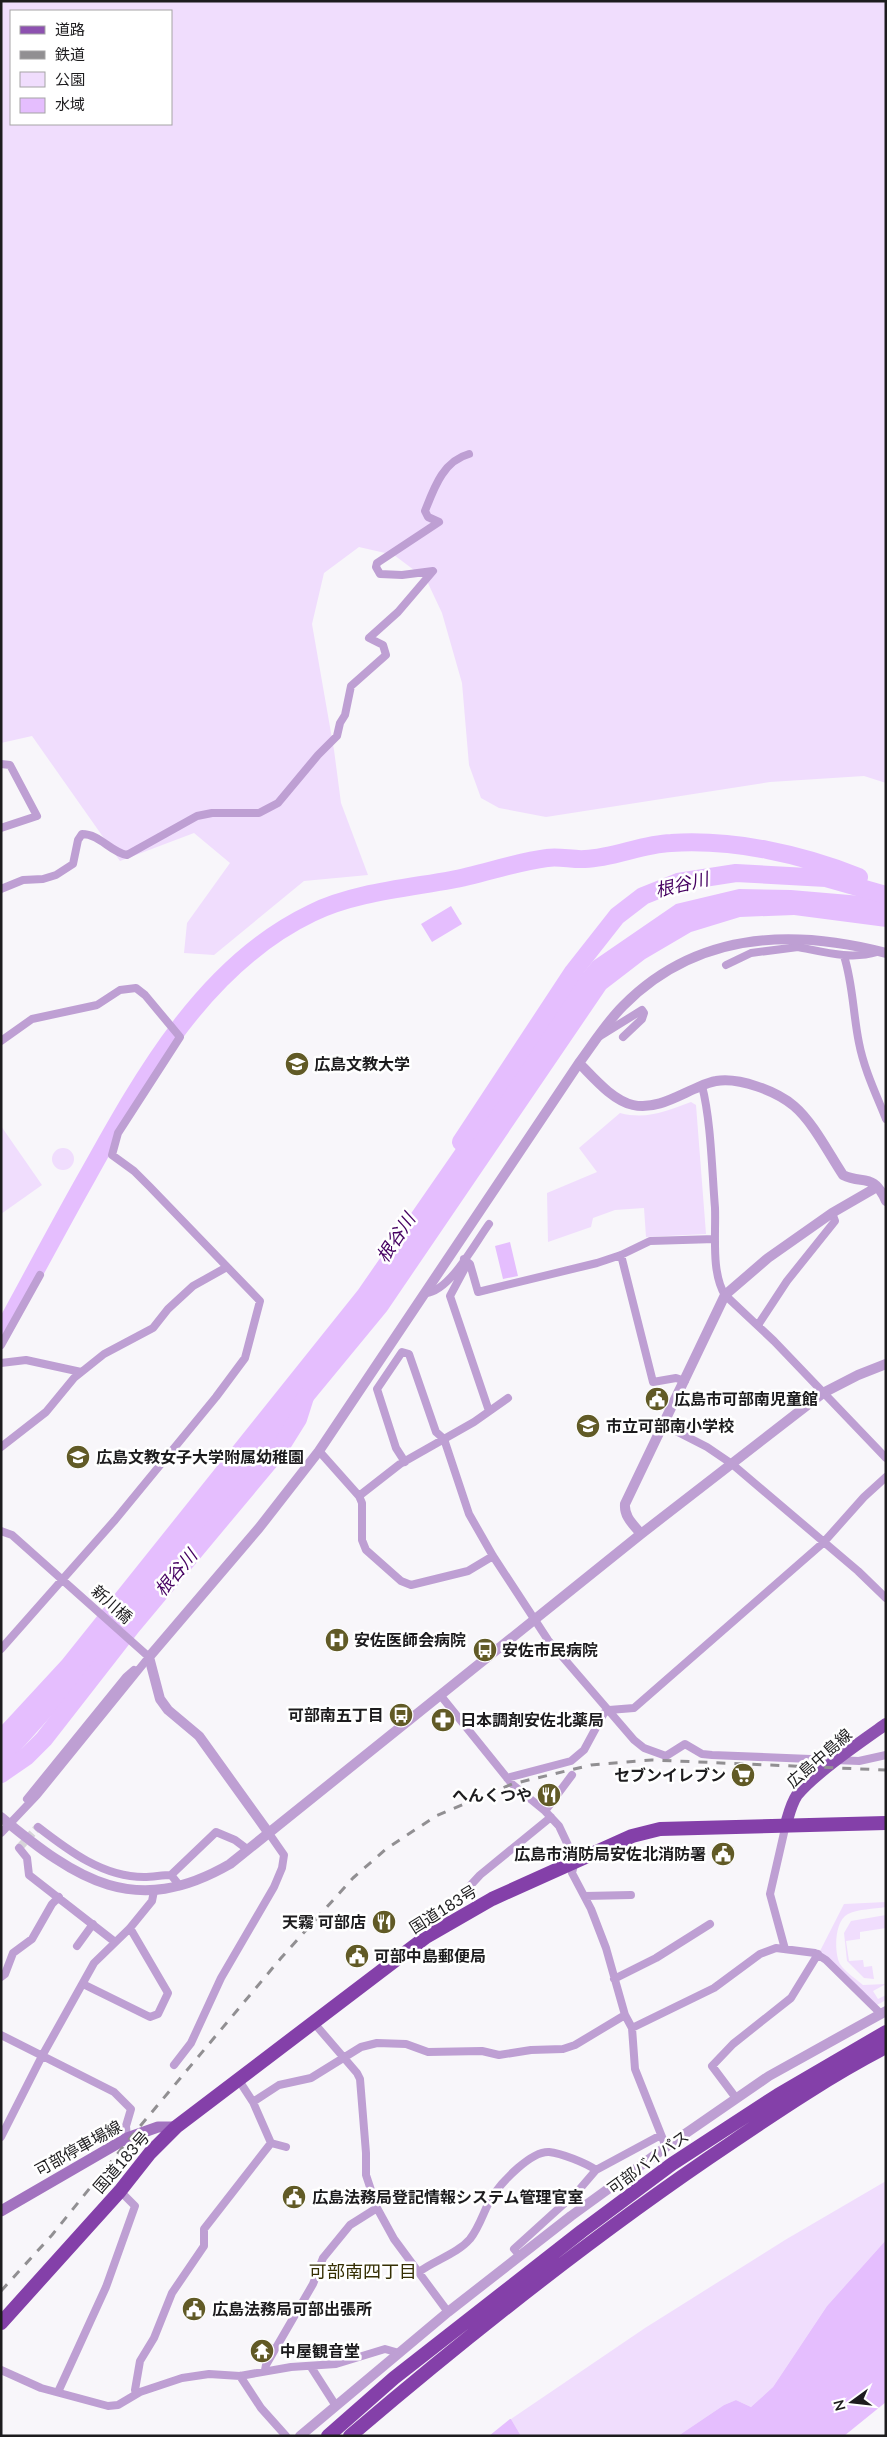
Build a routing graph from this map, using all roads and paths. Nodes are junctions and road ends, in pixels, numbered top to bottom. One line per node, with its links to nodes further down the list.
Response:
1 (469, 454): 4 (street)
2 (1, 764): 3 (street)
3 (1, 828)
4 (1, 889)
5 (798, 943): 6 (street); 7 (street); 8 (street); 9 (street)
6 (882, 952): 7 (street)
7 (844, 956): 14 (street)
8 (726, 965)
9 (598, 1037): 10 (street); 12 (street)
10 (623, 1037)
11 (1, 1041): 22 (street)
12 (579, 1063): 13 (street); 24 (street)
13 (702, 1086): 15 (street); 19 (street)
14 (886, 1119)
15 (881, 1185): 16 (street); 17 (street)
16 (886, 1202)
17 (832, 1213): 25 (street); 26 (street)
18 (489, 1224): 21 (street)
19 (715, 1239): 20 (street); 25 (street)
20 (621, 1256): 21 (street); 31 (street)
21 (464, 1259): 24 (street); 34 (street)
22 (227, 1267): 30 (street); 48 (street)
23 (40, 1274): 27 (street)
24 (426, 1293): 38 (street)
25 (725, 1295): 26 (street); 31 (street)
26 (758, 1325): 32 (street)
27 (1, 1345)
28 (1, 1363): 30 (street)
29 (886, 1364): 32 (street)
30 (81, 1372): 37 (street)
31 (685, 1381): 35 (street)
32 (823, 1393): 39 (street); 41 (street)
33 (508, 1398): 34 (street)
34 (489, 1411): 36 (street)
35 (664, 1425): 41 (street); 45 (street)
36 (444, 1439): 40 (street); 40 (street); 47 (street)
37 (1, 1447)
38 (319, 1451): 43 (street); 52 (street)
39 (886, 1458)
40 (405, 1462): 43 (street)
41 (732, 1464): 45 (street); 46 (street)
42 (886, 1477): 46 (street)
43 (359, 1496): 47 (street)
44 (1, 1531): 48 (street, 新川橋)
45 (641, 1534): 50 (street)
46 (823, 1543): 49 (street); 54 (street)
47 (493, 1556): 50 (street)
48 (64, 1580): 51 (street); 52 (street, 新川橋)
49 (886, 1598)
50 (534, 1619): 53 (street); 54 (street)
51 (1, 1649)
52 (149, 1657): 62 (street); 66 (street)
53 (441, 1696): 59 (street); 66 (street)
54 (609, 1710): 57 (street); 59 (street)
55 (886, 1724): 57 (main road, 広島中島線)
56 (886, 1755): 57 (street)
57 (838, 1760): 64 (main road, 広島中島線)
58 (572, 1775): 60 (street)
59 (507, 1778): 60 (street)
60 (545, 1811): 61 (street)
61 (552, 1817): 70 (street); 79 (street)
62 (5, 1820): 67 (street); 73 (street)
63 (886, 1823): 64 (highway, 国道183号)
64 (786, 1824): 70 (highway, 国道183号); 83 (street)
65 (38, 1828): 71 (street)
66 (268, 1832): 69 (street); 97 (street)
67 (1, 1833)
68 (19, 1848): 76 (street)
69 (248, 1849): 71 (street); 72 (street)
70 (575, 1860): 75 (street); 79 (highway, 国道183号)
71 (171, 1874): 72 (street)
72 (180, 1886): 73 (street)
73 (154, 1891): 80 (street)
74 (631, 1895): 75 (street)
75 (585, 1896): 86 (street)
76 (59, 1897): 77 (street); 85 (street)
77 (93, 1924): 81 (street); 82 (street)
78 (710, 1924): 86 (street)
79 (447, 1925): 90 (highway, 国道183号)
80 (130, 1928): 81 (street); 87 (street)
81 (115, 1942): 87 (street)
82 (77, 1946)
83 (785, 1950): 84 (street); 91 (street)
84 (818, 1954): 88 (street); 99 (street)
85 (1, 1977)
86 (614, 1979): 89 (street)
87 (83, 1984): 95 (street)
88 (883, 2012): 99 (street)
89 (625, 2015): 91 (street); 96 (street)
90 (314, 2023): 96 (street); 98 (highway, 国道183号)
91 (632, 2028): 103 (street)
92 (886, 2032): 128 (highway, 可部バイパス)
93 (1, 2035): 95 (street)
94 (886, 2047): 129 (highway, 可部バイパス)
95 (42, 2056): 102 (street); 104 (street)
96 (344, 2056): 100 (street); 110 (street)
97 (174, 2065)
98 (238, 2079): 100 (street); 101 (highway, 国道183号)
99 (736, 2098): 107 (street)
100 (253, 2102): 105 (street)
101 (176, 2127): 104 (main road, 可部停車場線); 109 (highway, 国道183号)
102 (1, 2136)
103 (661, 2136): 107 (street); 108 (street)
104 (127, 2138): 111 (main road, 可部停車場線)
105 (270, 2144): 106 (street); 124 (street)
106 (286, 2147)
107 (666, 2147): 113 (street)
108 (596, 2170): 112 (street); 115 (street)
109 (120, 2191): 117 (highway, 国道183号); 123 (street)
110 (377, 2208): 115 (street); 121 (street)
111 (1, 2211)
112 (542, 2225): 113 (street); 114 (street)
113 (548, 2234): 114 (street)
114 (520, 2256): 116 (street)
115 (419, 2272): 116 (street)
116 (448, 2312): 118 (street)
117 (1, 2323)
118 (399, 2352): 119 (street); 125 (street)
119 (311, 2367): 121 (street); 125 (street)
120 (1, 2370): 123 (street)
121 (265, 2370): 122 (street)
122 (240, 2376): 124 (street); 126 (street)
123 (58, 2392): 124 (street)
124 (136, 2394)
125 (336, 2406): 127 (street)
126 (286, 2436)
127 (300, 2436)
128 (328, 2436)
129 (350, 2436)

